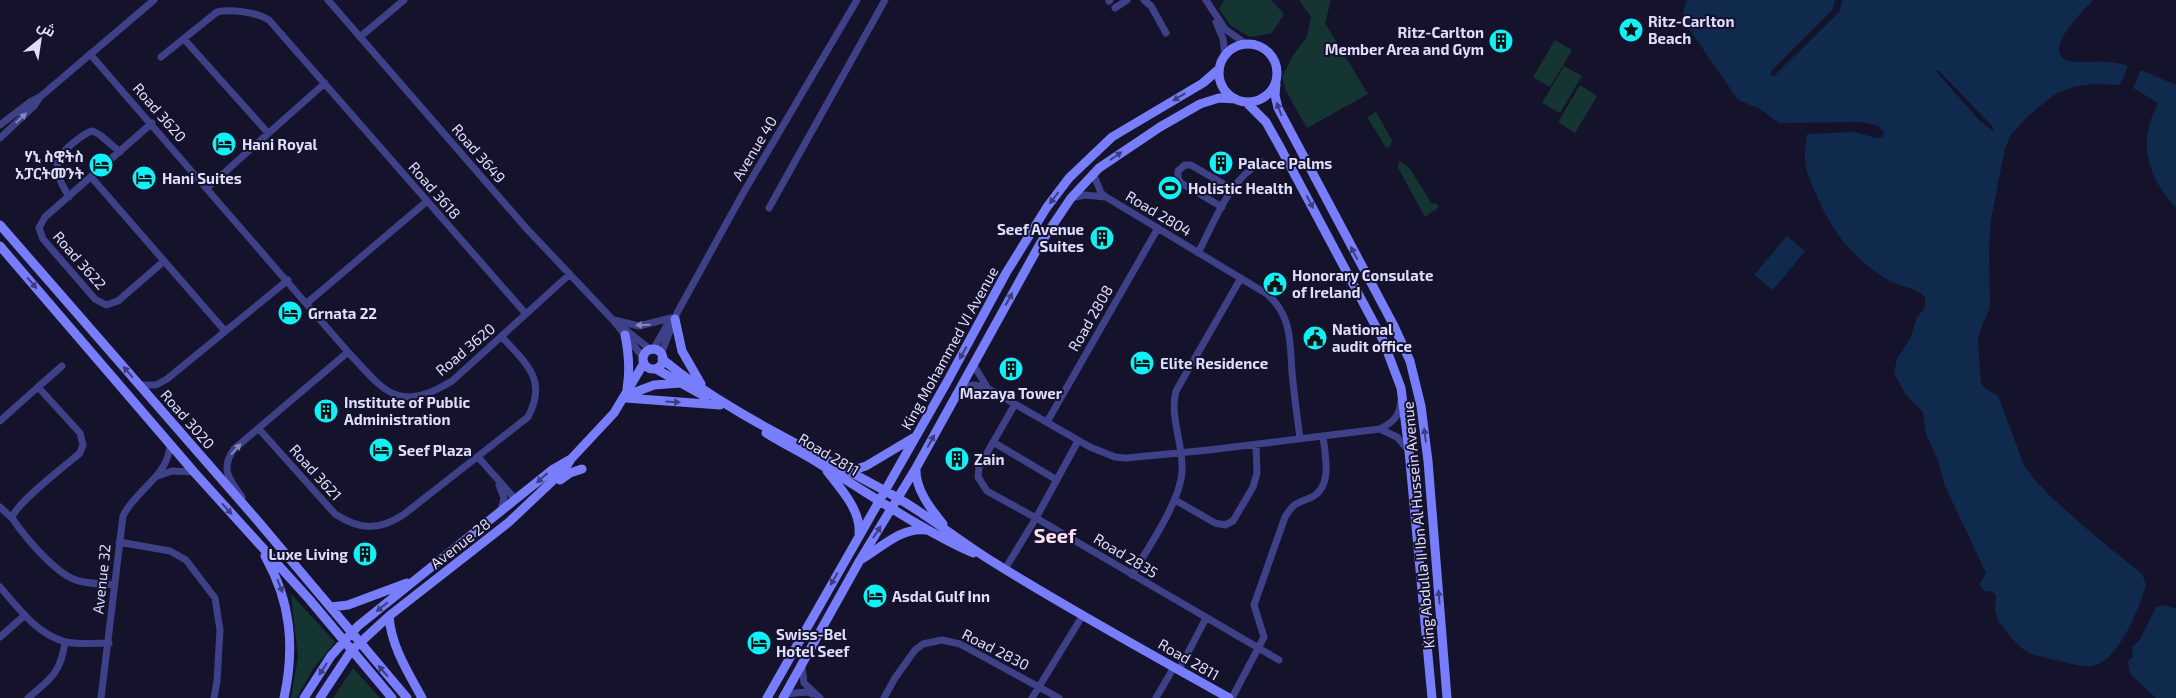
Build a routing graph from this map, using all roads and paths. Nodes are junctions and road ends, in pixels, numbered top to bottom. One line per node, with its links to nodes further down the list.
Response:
1 (154, 0): 14 (street)
2 (328, 0): 11 (street, Road 3649)
3 (404, 0): 11 (street)
4 (857, 0): 51 (street, Avenue 40)
5 (885, 0): 38 (street)
6 (1127, 0): 9 (street)
7 (1144, 0): 10 (street)
8 (1206, 0): 13 (street); 15 (street)
9 (1115, 8)
10 (1166, 33)
11 (360, 37): 46 (street, Road 3649)
12 (184, 39): 16 (street, Road 3618); 18 (street, Road 3618); 25 (street)
13 (1246, 44): 15 (main road); 19 (main road)
14 (90, 54): 20 (street); 23 (street, Road 3620)
15 (1225, 54): 17 (main road)
16 (161, 57)
17 (1219, 69): 21 (main road); 76 (main road, King Mohammed VI Avenue, one-way to 76)
18 (325, 84): 25 (street); 36 (street, Road 3618)
19 (1276, 84): 22 (main road); 156 (main road, King Abdulla II Ibn Al Hussein Avenue, one-way to 19)
20 (40, 97): 24 (street); 26 (street, one-way to 20)
21 (1236, 99): 22 (main road); 29 (main road, King Mohammed VI Avenue, one-way to 21)
22 (1246, 102): 66 (main road, King Abdulla II Ibn Al Hussein Avenue, one-way to 66)
23 (152, 123): 27 (street, Road 3622); 31 (street, Road 3620)
24 (0, 125)
25 (268, 133): 31 (street)
26 (0, 138)
27 (120, 152): 30 (street, Road 3622); 33 (street)
28 (1262, 162): 32 (street, Road 2804)
29 (1093, 173): 34 (street); 35 (main road, King Mohammed VI Avenue)
30 (92, 178): 33 (street, Road 3622); 45 (street)
31 (208, 188): 48 (street, Road 3620)
32 (1232, 189): 37 (street, Road 2804); 37 (street)
33 (69, 197): 45 (street, Road 3622)
34 (1106, 197): 35 (street); 41 (street, Road 2804)
35 (1071, 198): 59 (main road, King Mohammed VI Avenue, one-way to 35)
36 (426, 202): 49 (street); 50 (street, Road 3618)
37 (1222, 207): 44 (street, Road 2804)
38 (769, 208)
39 (0, 217): 42 (main road)
40 (0, 226): 42 (main road, Road 3020)
41 (1158, 228): 44 (street, Road 2804); 72 (street, Road 2808)
42 (8, 234): 62 (main road, Road 3020, one-way to 42)
43 (0, 246): 80 (main road, Road 3020, one-way to 80)
44 (1198, 253): 47 (street, Road 2804)
45 (164, 261): 53 (street)
46 (570, 274): 50 (street, Road 3620); 52 (street, Road 3649)
47 (1241, 278): 77 (street, Road 2804); 83 (street)
48 (288, 280): 49 (street, Road 3620); 53 (street)
49 (307, 303): 56 (street, Road 3620)
50 (526, 314): 55 (street, Road 3620)
51 (674, 317): 52 (street, one-way to 52); 57 (street, Avenue 40); 67 (main road)
52 (613, 320): 54 (street, Road 3649); 57 (street, Road 3649)
53 (224, 331): 62 (street)
54 (625, 335): 58 (street, Road 3649); 68 (main road)
55 (502, 337): 56 (street, Road 3620); 84 (street, Road 3621)
56 (348, 352): 73 (street)
57 (657, 353): 58 (main road); 58 (main road, Avenue 28); 67 (main road, Road 2811)
58 (648, 364): 61 (main road, Road 2811); 68 (main road, Avenue 28)
59 (973, 364): 64 (main road, King Mohammed VI Avenue); 65 (street)
60 (62, 366): 63 (street)
61 (683, 384): 68 (main road); 70 (main road, Road 2811)
62 (140, 385): 105 (main road, Road 3020)
63 (38, 388): 71 (street); 103 (street)
64 (960, 388): 65 (street); 87 (main road, King Mohammed VI Avenue, one-way to 64)
65 (987, 388): 69 (street)
66 (1401, 388): 74 (street); 82 (main road, King Abdulla II Ibn Al Hussein Avenue)
67 (704, 389): 89 (main road, Road 2811)
68 (627, 397): 70 (main road, one-way to 70); 85 (main road, Avenue 28)
69 (1015, 404): 72 (street); 79 (street, Road 2835)
70 (720, 405): 86 (main road, Road 2811)
71 (0, 421)
72 (1047, 422): 78 (street)
73 (259, 429): 84 (street, Road 3621); 105 (street, one-way to 73)
74 (1380, 429): 75 (street); 82 (street)
75 (1323, 436): 77 (street); 130 (street)
76 (915, 437): 89 (main road); 94 (main road, King Mohammed VI Avenue)
77 (1300, 438): 81 (street)
78 (1078, 441): 83 (street); 93 (street)
79 (993, 442): 93 (street); 104 (street, Road 2835)
80 (170, 444): 90 (main road, Road 3020); 91 (street, Avenue 32)
81 (1256, 445): 83 (street); 98 (street)
82 (1409, 451): 135 (main road, King Abdulla II Ibn Al Hussein Avenue)
83 (1181, 452): 98 (street)
84 (478, 457): 92 (street)
85 (571, 459): 95 (main road, Avenue 28); 97 (main road, Avenue 28, one-way to 97)
86 (822, 464): 99 (main road, Road 2811); 109 (main road)
87 (916, 468): 96 (main road, King Mohammed VI Avenue); 108 (main road)
88 (582, 469): 95 (main road)
89 (850, 470): 94 (main road, Road 2811)
90 (194, 472): 91 (street); 111 (main road, Road 3020, one-way to 111)
91 (157, 476): 110 (street, Avenue 32)
92 (498, 480): 97 (street); 102 (street)
93 (1057, 480): 104 (street)
94 (884, 491): 96 (main road, Road 2811); 99 (main road, King Mohammed VI Avenue)
95 (543, 492): 106 (main road, Avenue 28)
96 (898, 498): 101 (main road, King Mohammed VI Avenue); 108 (main road, Road 2811)
97 (515, 499): 102 (main road, Avenue 28); 106 (main road)
98 (1175, 500): 115 (street)
99 (878, 502): 101 (main road, Road 2811); 109 (main road, King Mohammed VI Avenue)
100 (0, 508): 103 (street)
101 (892, 510): 107 (main road, Road 2811); 112 (main road, King Mohammed VI Avenue, one-way to 101)
102 (500, 513): 116 (main road, Avenue 28)
103 (12, 518): 117 (street)
104 (1036, 518): 114 (street); 115 (street, Road 2835)
105 (257, 520): 119 (main road, Road 3020)
106 (509, 522): 122 (main road, Avenue 28)
107 (928, 530): 112 (main road); 113 (main road, Road 2811)
108 (954, 534): 113 (main road, Road 2811)
109 (858, 536): 148 (main road, King Mohammed VI Avenue, one-way to 148)
110 (119, 542): 117 (street, Avenue 32); 141 (street)
111 (258, 542): 126 (main road, Road 3020); 142 (main road, one-way to 142)
112 (860, 560): 133 (main road, King Mohammed VI Avenue)
113 (990, 560): 114 (main road, Road 2811)
114 (1005, 569): 120 (main road, Road 2811)
115 (1132, 575): 123 (street, Road 2835)
116 (416, 579): 119 (main road); 124 (main road, Avenue 28, one-way to 124)
117 (114, 585): 128 (street, Avenue 32)
118 (0, 587): 121 (street)
119 (331, 607): 124 (main road, Road 3020)
120 (1083, 614): 134 (main road, Road 2811); 136 (street, Road 2830)
121 (25, 615): 125 (street); 127 (street)
122 (389, 616): 129 (main road, Avenue 28); 147 (main road)
123 (1206, 618): 130 (street, Road 2835); 134 (street)
124 (352, 633): 126 (main road); 129 (main road, Road 3020)
125 (0, 637)
126 (344, 641): 131 (main road, Road 3020); 143 (main road, one-way to 143)
127 (64, 642): 128 (street); 139 (street)
128 (109, 643): 140 (street, Avenue 32)
129 (360, 643): 131 (main road); 146 (main road, Road 3020, one-way to 129)
130 (1260, 648): 132 (street, Road 2835); 153 (street)
131 (351, 651): 144 (main road); 145 (main road, Road 3020)
132 (1279, 660)
133 (802, 666): 137 (main road, King Mohammed VI Avenue); 138 (street)
134 (1177, 668): 152 (street); 153 (main road, Road 2811)
135 (1429, 668): 154 (main road); 155 (main road, King Abdulla II Ibn Al Hussein Avenue)
136 (1039, 686): 149 (street, Road 2830); 150 (street); 151 (street)
137 (784, 696): 138 (street)
138 (817, 696)
139 (28, 698)
140 (101, 698)
141 (214, 698)
142 (284, 698)
143 (304, 698)
144 (320, 698)
145 (392, 698)
146 (407, 698)
147 (422, 698)
148 (767, 698)
149 (885, 698)
150 (1032, 698)
151 (1059, 698)
152 (1156, 698)
153 (1231, 698)
154 (1428, 698)
155 (1432, 698)
156 (1447, 698)

